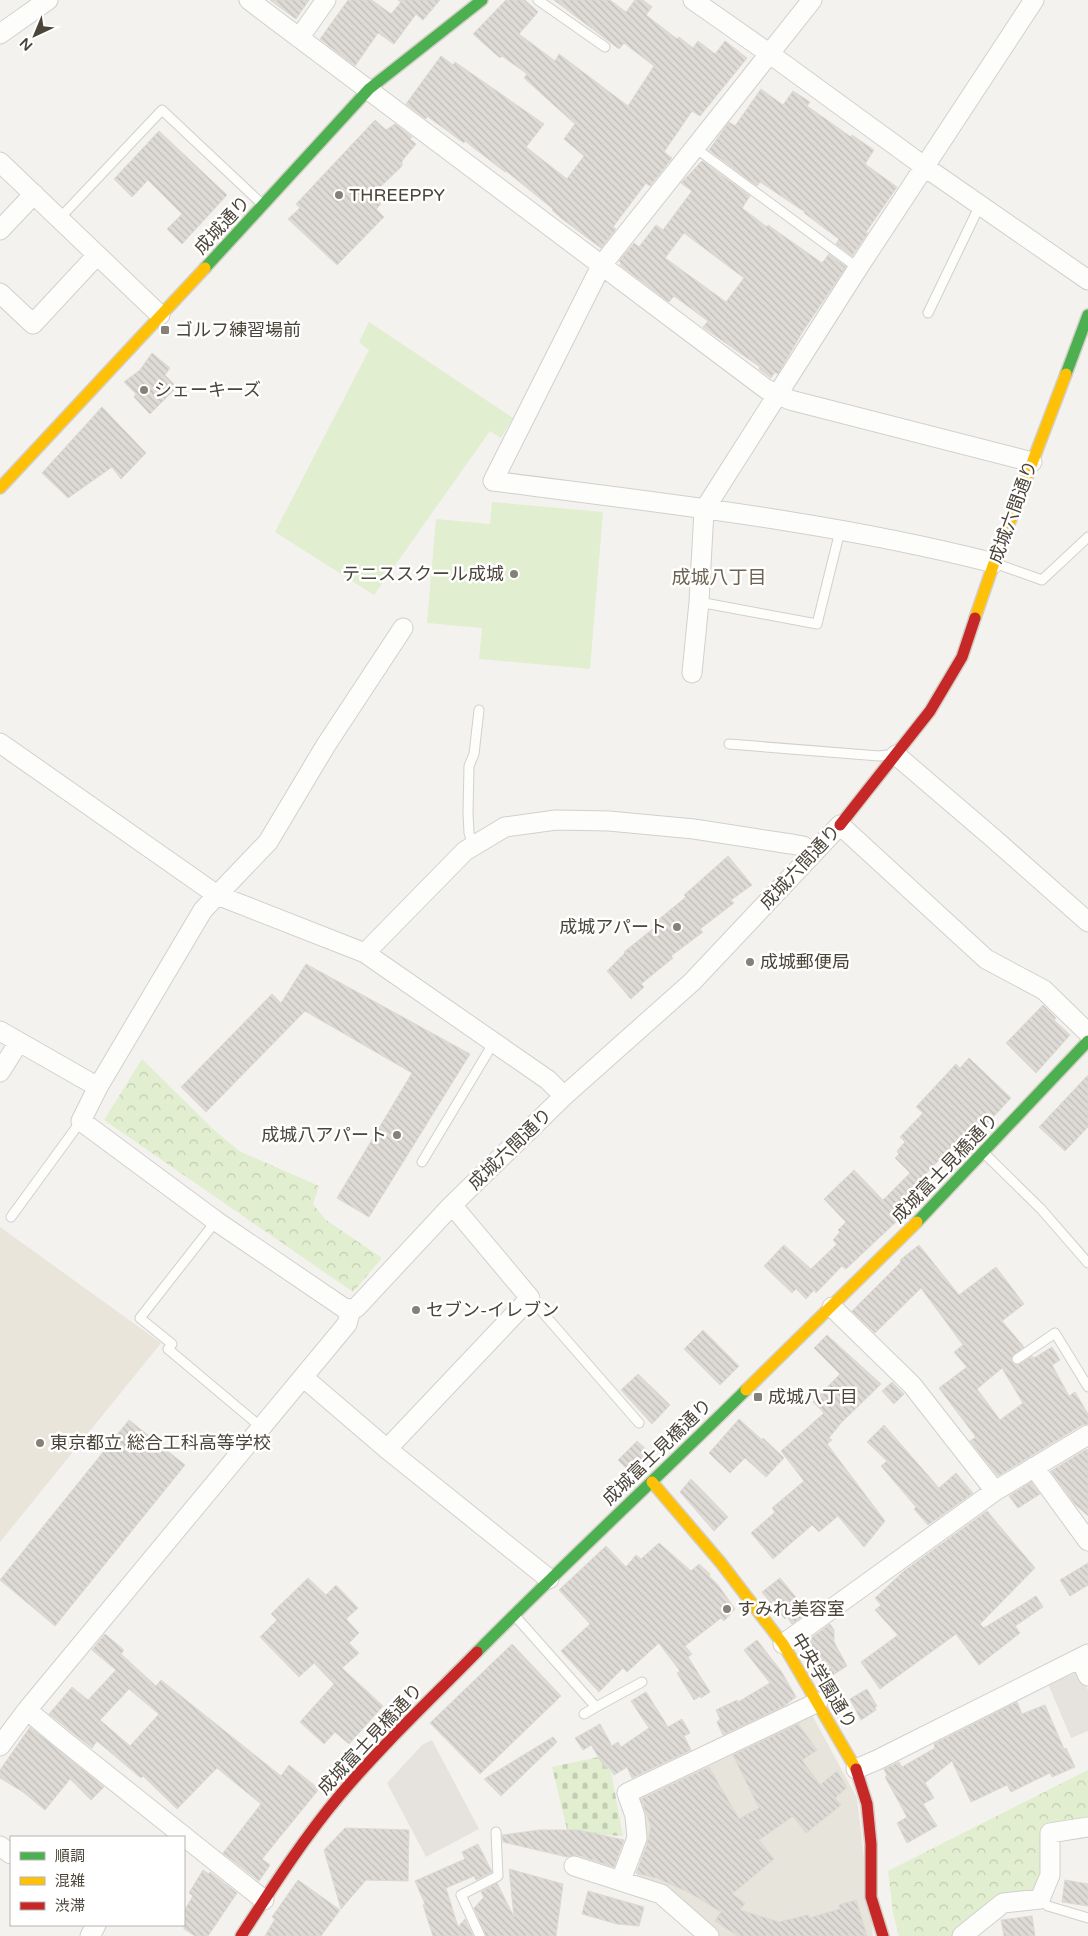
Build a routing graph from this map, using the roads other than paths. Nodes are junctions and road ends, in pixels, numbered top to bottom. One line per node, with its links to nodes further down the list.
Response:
1 (48, 0): 9 (street)
2 (249, 0): 10 (street)
3 (326, 0): 10 (street)
4 (482, 0): 13 (street, 成城通り)
5 (538, 0): 11 (lane)
6 (693, 0): 12 (street)
7 (812, 0): 12 (street)
8 (1034, 0): 16 (street)
9 (0, 34)
10 (299, 38): 13 (street)
11 (605, 47)
12 (770, 54): 14 (street); 16 (street)
13 (369, 89): 19 (street, 成城通り); 23 (street)
14 (694, 148): 23 (street); 24 (lane)
15 (0, 162): 17 (street)
16 (924, 167): 18 (street); 24 (street)
17 (34, 194): 20 (street); 21 (street)
18 (980, 205): 25 (street); 27 (lane)
19 (263, 206): 20 (lane); 28 (street, 成城通り)
20 (59, 219): 22 (street)
21 (0, 230)
22 (97, 255): 26 (street); 28 (street)
23 (601, 266): 30 (street); 33 (street)
24 (858, 268): 30 (street)
25 (1088, 280)
26 (0, 292)
27 (928, 313)
28 (160, 315): 32 (street, 成城通り)
29 (1088, 315): 31 (street, 成城六間通り)
30 (777, 395): 31 (street); 33 (street)
31 (1032, 462): 36 (street, 成城六間通り)
32 (0, 488)
33 (704, 510): 34 (street); 37 (street)
34 (840, 530): 36 (street); 37 (lane)
35 (1088, 537): 36 (lane)
36 (994, 563): 43 (street, 成城六間通り)
37 (699, 602): 39 (street)
38 (403, 628): 47 (street)
39 (692, 673)
40 (479, 710): 45 (lane)
41 (0, 744): 47 (street)
42 (729, 744): 43 (lane)
43 (896, 755): 44 (street, 成城六間通り); 48 (street)
44 (840, 825): 46 (street, 成城六間通り); 51 (street)
45 (473, 846): 46 (street); 49 (street)
46 (814, 854): 57 (street, 成城六間通り)
47 (216, 895): 49 (street); 56 (street)
48 (1088, 922)
49 (366, 953): 54 (street)
50 (0, 1031): 53 (street)
51 (1088, 1033)
52 (1088, 1041): 59 (street, 成城富士見橋通り)
53 (19, 1042): 55 (street); 56 (street)
54 (494, 1042): 57 (street); 60 (lane)
55 (0, 1072)
56 (98, 1087): 58 (street)
57 (564, 1096): 61 (street, 成城六間通り)
58 (81, 1121): 62 (lane); 63 (street)
59 (984, 1153): 64 (lane); 66 (street, 成城富士見橋通り)
60 (422, 1162)
61 (452, 1205): 65 (street); 67 (street, 成城六間通り)
62 (11, 1217)
63 (216, 1221): 67 (street); 72 (lane)
64 (1088, 1263)
65 (530, 1298): 71 (lane); 74 (street)
66 (832, 1307): 76 (street, 成城富士見橋通り); 77 (street)
67 (351, 1309): 69 (street)
68 (1017, 1359): 70 (lane)
69 (303, 1377): 72 (street); 74 (street)
70 (1088, 1387)
71 (639, 1423)
72 (261, 1427): 87 (street)
73 (1088, 1435): 75 (street)
74 (387, 1449): 79 (street)
75 (1034, 1467): 77 (street); 78 (street)
76 (652, 1482): 79 (street, 成城富士見橋通り); 81 (street, 中央学園通り)
77 (995, 1491): 81 (street)
78 (1088, 1541)
79 (550, 1579): 80 (street, 成城富士見橋通り)
80 (514, 1615): 86 (lane); 98 (street, 成城富士見橋通り)
81 (783, 1644): 85 (street, 中央学園通り)
82 (1084, 1656): 83 (street); 90 (street)
83 (1088, 1676)
84 (642, 1682): 86 (lane)
85 (818, 1702): 90 (street, 中央学園通り); 96 (street)
86 (596, 1707): 88 (lane)
87 (28, 1710): 89 (street); 93 (street)
88 (584, 1714)
89 (0, 1746)
90 (856, 1769): 103 (street, 中央学園通り)
91 (1088, 1827): 97 (street)
92 (496, 1832): 101 (lane)
93 (184, 1836)
94 (185, 1837): 98 (street)
95 (574, 1866): 96 (street)
96 (621, 1880): 102 (street)
97 (1040, 1899): 99 (lane); 104 (street)
98 (264, 1900): 100 (street, 成城富士見橋通り)
99 (1088, 1918)
100 (241, 1936)
101 (480, 1936)
102 (710, 1936)
103 (883, 1936)
104 (962, 1936)

